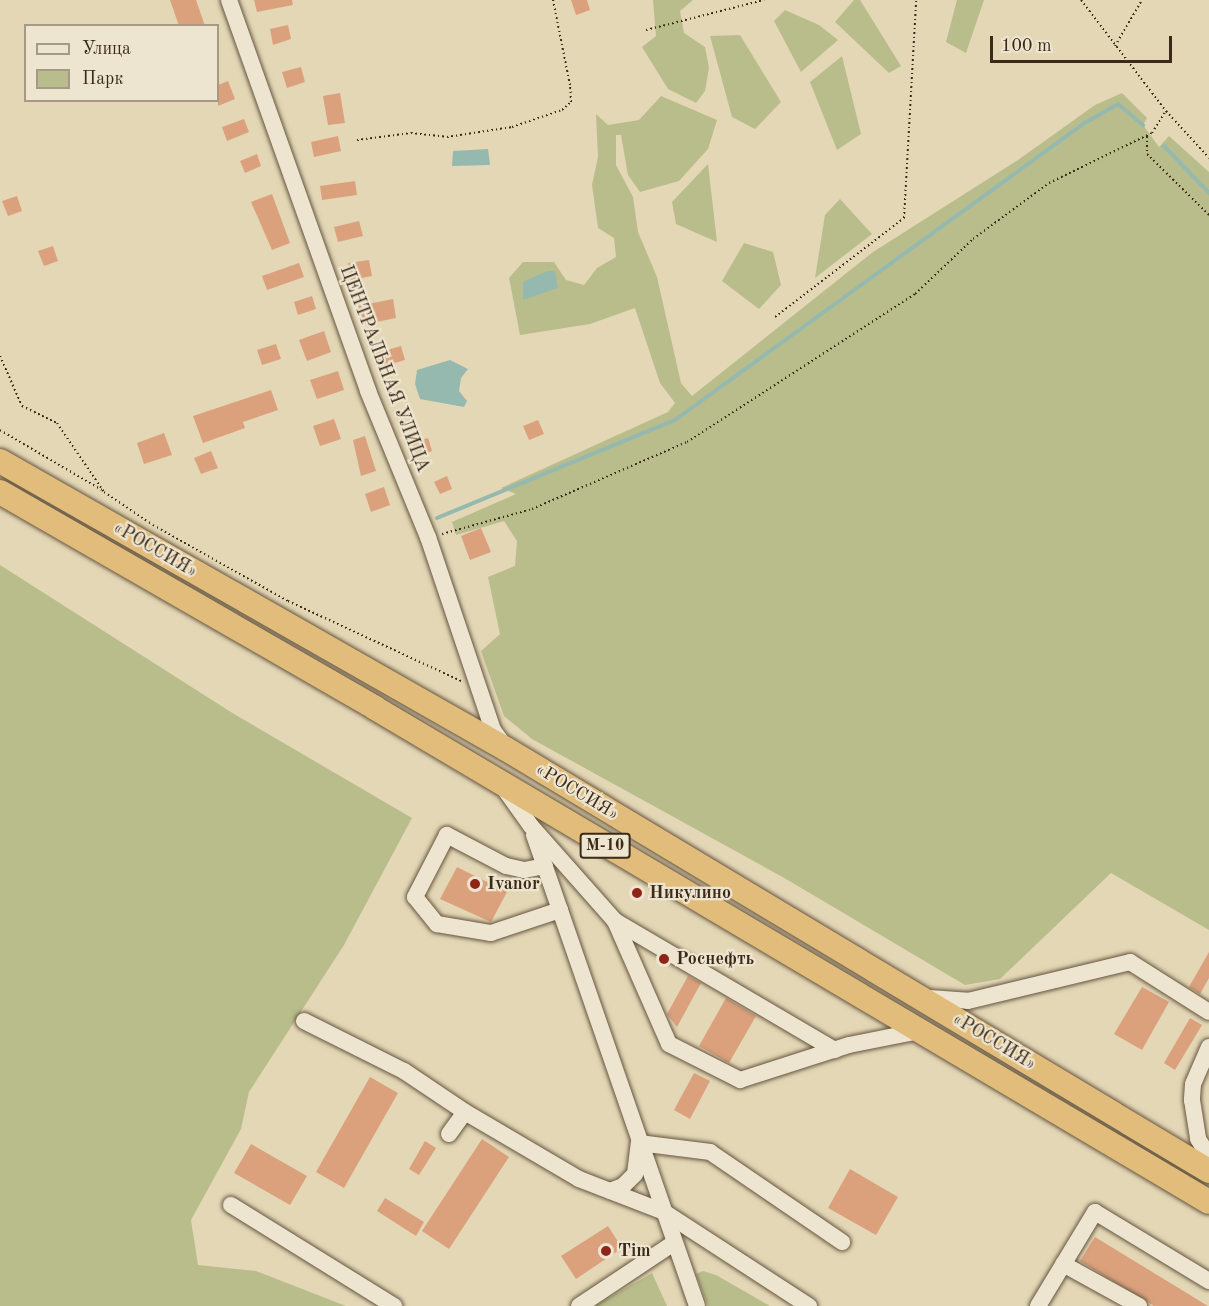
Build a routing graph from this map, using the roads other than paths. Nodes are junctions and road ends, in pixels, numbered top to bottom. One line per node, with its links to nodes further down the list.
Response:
1 (229, 0): 4 (street, ЦЕНТРАЛЬНАЯ УЛИЦА)
2 (0, 461): 4 (highway, «РОССИЯ» / М-10)
3 (0, 492): 5 (highway, «РОССИЯ» / М-10)
4 (507, 749): 10 (highway, «РОССИЯ» / М-10)
5 (502, 785): 6 (street); 13 (highway, «РОССИЯ» / М-10)
6 (531, 826): 7 (street); 9 (street)
7 (545, 866): 8 (street); 8 (street)
8 (560, 910): 18 (street)
9 (615, 921): 15 (street); 15 (street)
10 (917, 996): 11 (street); 20 (highway, «РОССИЯ» / М-10)
11 (1209, 1012)
12 (304, 1021): 16 (street)
13 (919, 1031): 15 (street); 22 (highway, «РОССИЯ» / М-10)
14 (1209, 1047): 19 (street)
15 (835, 1050)
16 (465, 1112): 17 (street); 21 (street)
17 (449, 1134)
18 (639, 1143): 21 (street); 24 (street); 25 (street)
19 (1209, 1156)
20 (1209, 1171)
21 (610, 1191): 24 (street)
22 (1209, 1202)
23 (231, 1205): 29 (street)
24 (663, 1212): 26 (street); 32 (street)
25 (842, 1242)
26 (674, 1243): 30 (street); 31 (street)
27 (1064, 1264): 28 (street); 33 (street); 34 (street)
28 (1209, 1281)
29 (394, 1306)
30 (579, 1306)
31 (697, 1306)
32 (808, 1306)
33 (1038, 1306)
34 (1139, 1306)

